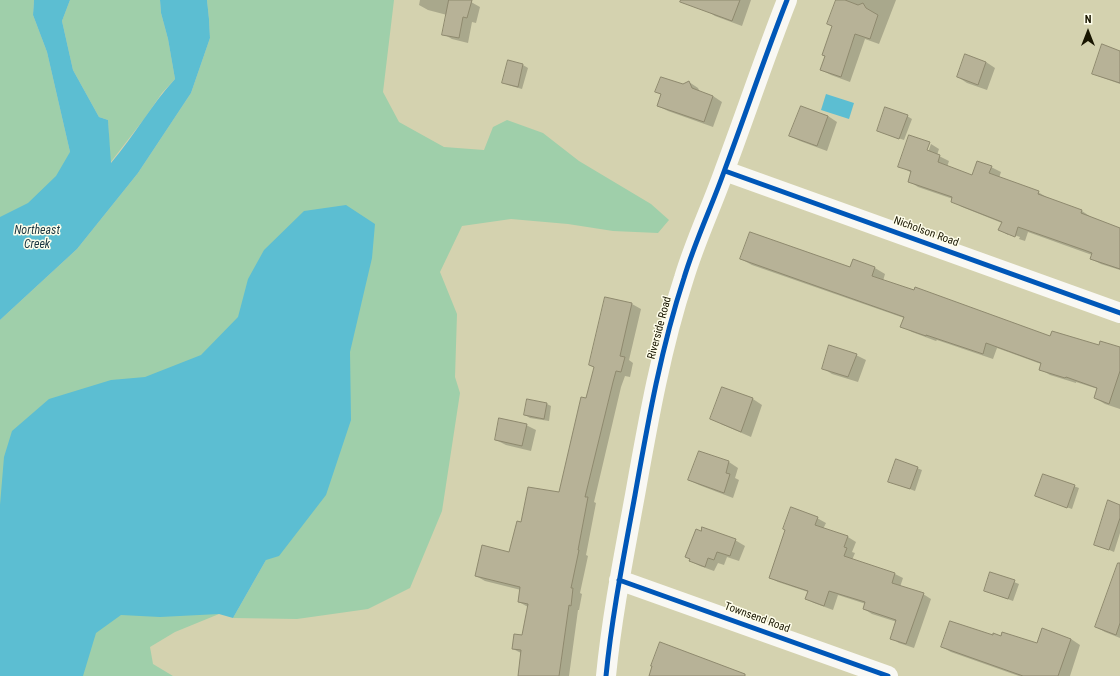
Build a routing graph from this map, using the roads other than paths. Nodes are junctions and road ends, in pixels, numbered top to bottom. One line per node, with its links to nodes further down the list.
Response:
1 (787, 0): 2 (street, Riverside Road)
2 (725, 171): 3 (street, Nicholson Road); 4 (street, Riverside Road)
3 (1120, 312)
4 (619, 580): 5 (street, Riverside Road); 6 (street, Townsend Road)
5 (606, 676)
6 (888, 676)

